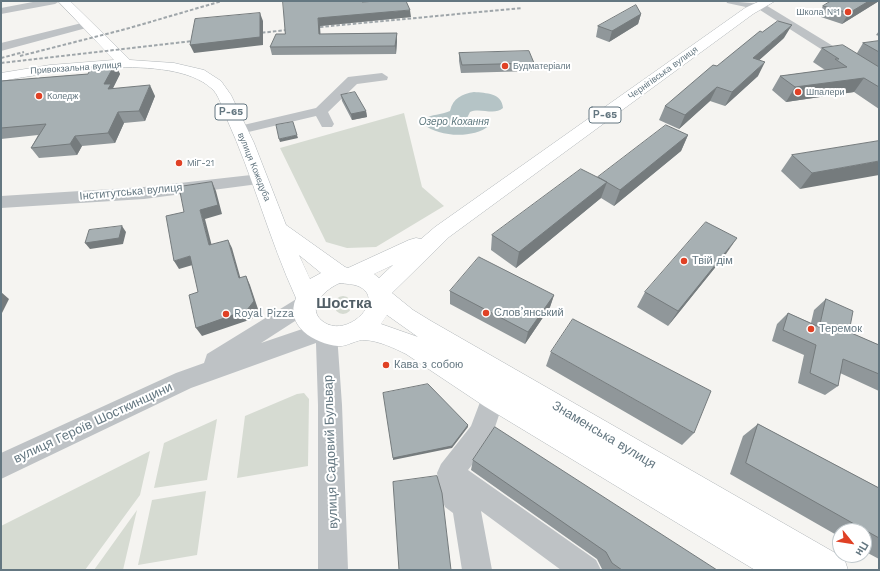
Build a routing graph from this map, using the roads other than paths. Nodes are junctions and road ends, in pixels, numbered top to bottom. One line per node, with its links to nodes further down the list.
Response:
1 (55, 1): 5 (street)
2 (64, 1): 6 (main road)
3 (731, 1): 4 (street)
4 (762, 5): 11 (street); 16 (main road, Чернігівська вулиця / Р-65)
5 (1, 11)
6 (86, 25): 7 (street); 8 (main road)
7 (1, 47)
8 (126, 64): 9 (main road, Привокзальна вулиця / Р-65); 12 (main road, вулиця Кожедуба / Р-65)
9 (1, 77)
10 (382, 77): 12 (street)
11 (879, 80)
12 (240, 130): 13 (main road, вулиця Кожедуба / Р-65)
13 (260, 179): 14 (street, Інститутська вулиця); 15 (main road, вулиця Кожедуба / Р-65)
14 (1, 202)
15 (278, 229): 17 (main road); 19 (main road, вулиця Кожедуба / Р-65)
16 (442, 232): 17 (main road, Чернігівська вулиця / Р-65); 18 (main road, Чернігівська вулиця / Р-65)
17 (346, 275): 18 (main road); 19 (main road, Р-65)
18 (379, 294): 20 (main road); 30 (main road, Знаменська вулиця)
19 (306, 301): 21 (main road, Р-65); 22 (street, вулиця Героїв Шосткинщини)
20 (362, 329): 21 (main road); 23 (main road, Знаменська вулиця)
21 (323, 333): 22 (street, вулиця Героїв Шосткинщини); 26 (street, вулиця Садовий Бульвар)
22 (184, 380): 24 (street, вулиця Героїв Шосткинщини)
23 (493, 397): 25 (street); 29 (main road, Знаменська вулиця)
24 (1, 466)
25 (450, 473): 27 (street); 28 (street)
26 (333, 570)
27 (477, 570)
28 (586, 570)
29 (786, 570)
30 (832, 570)

